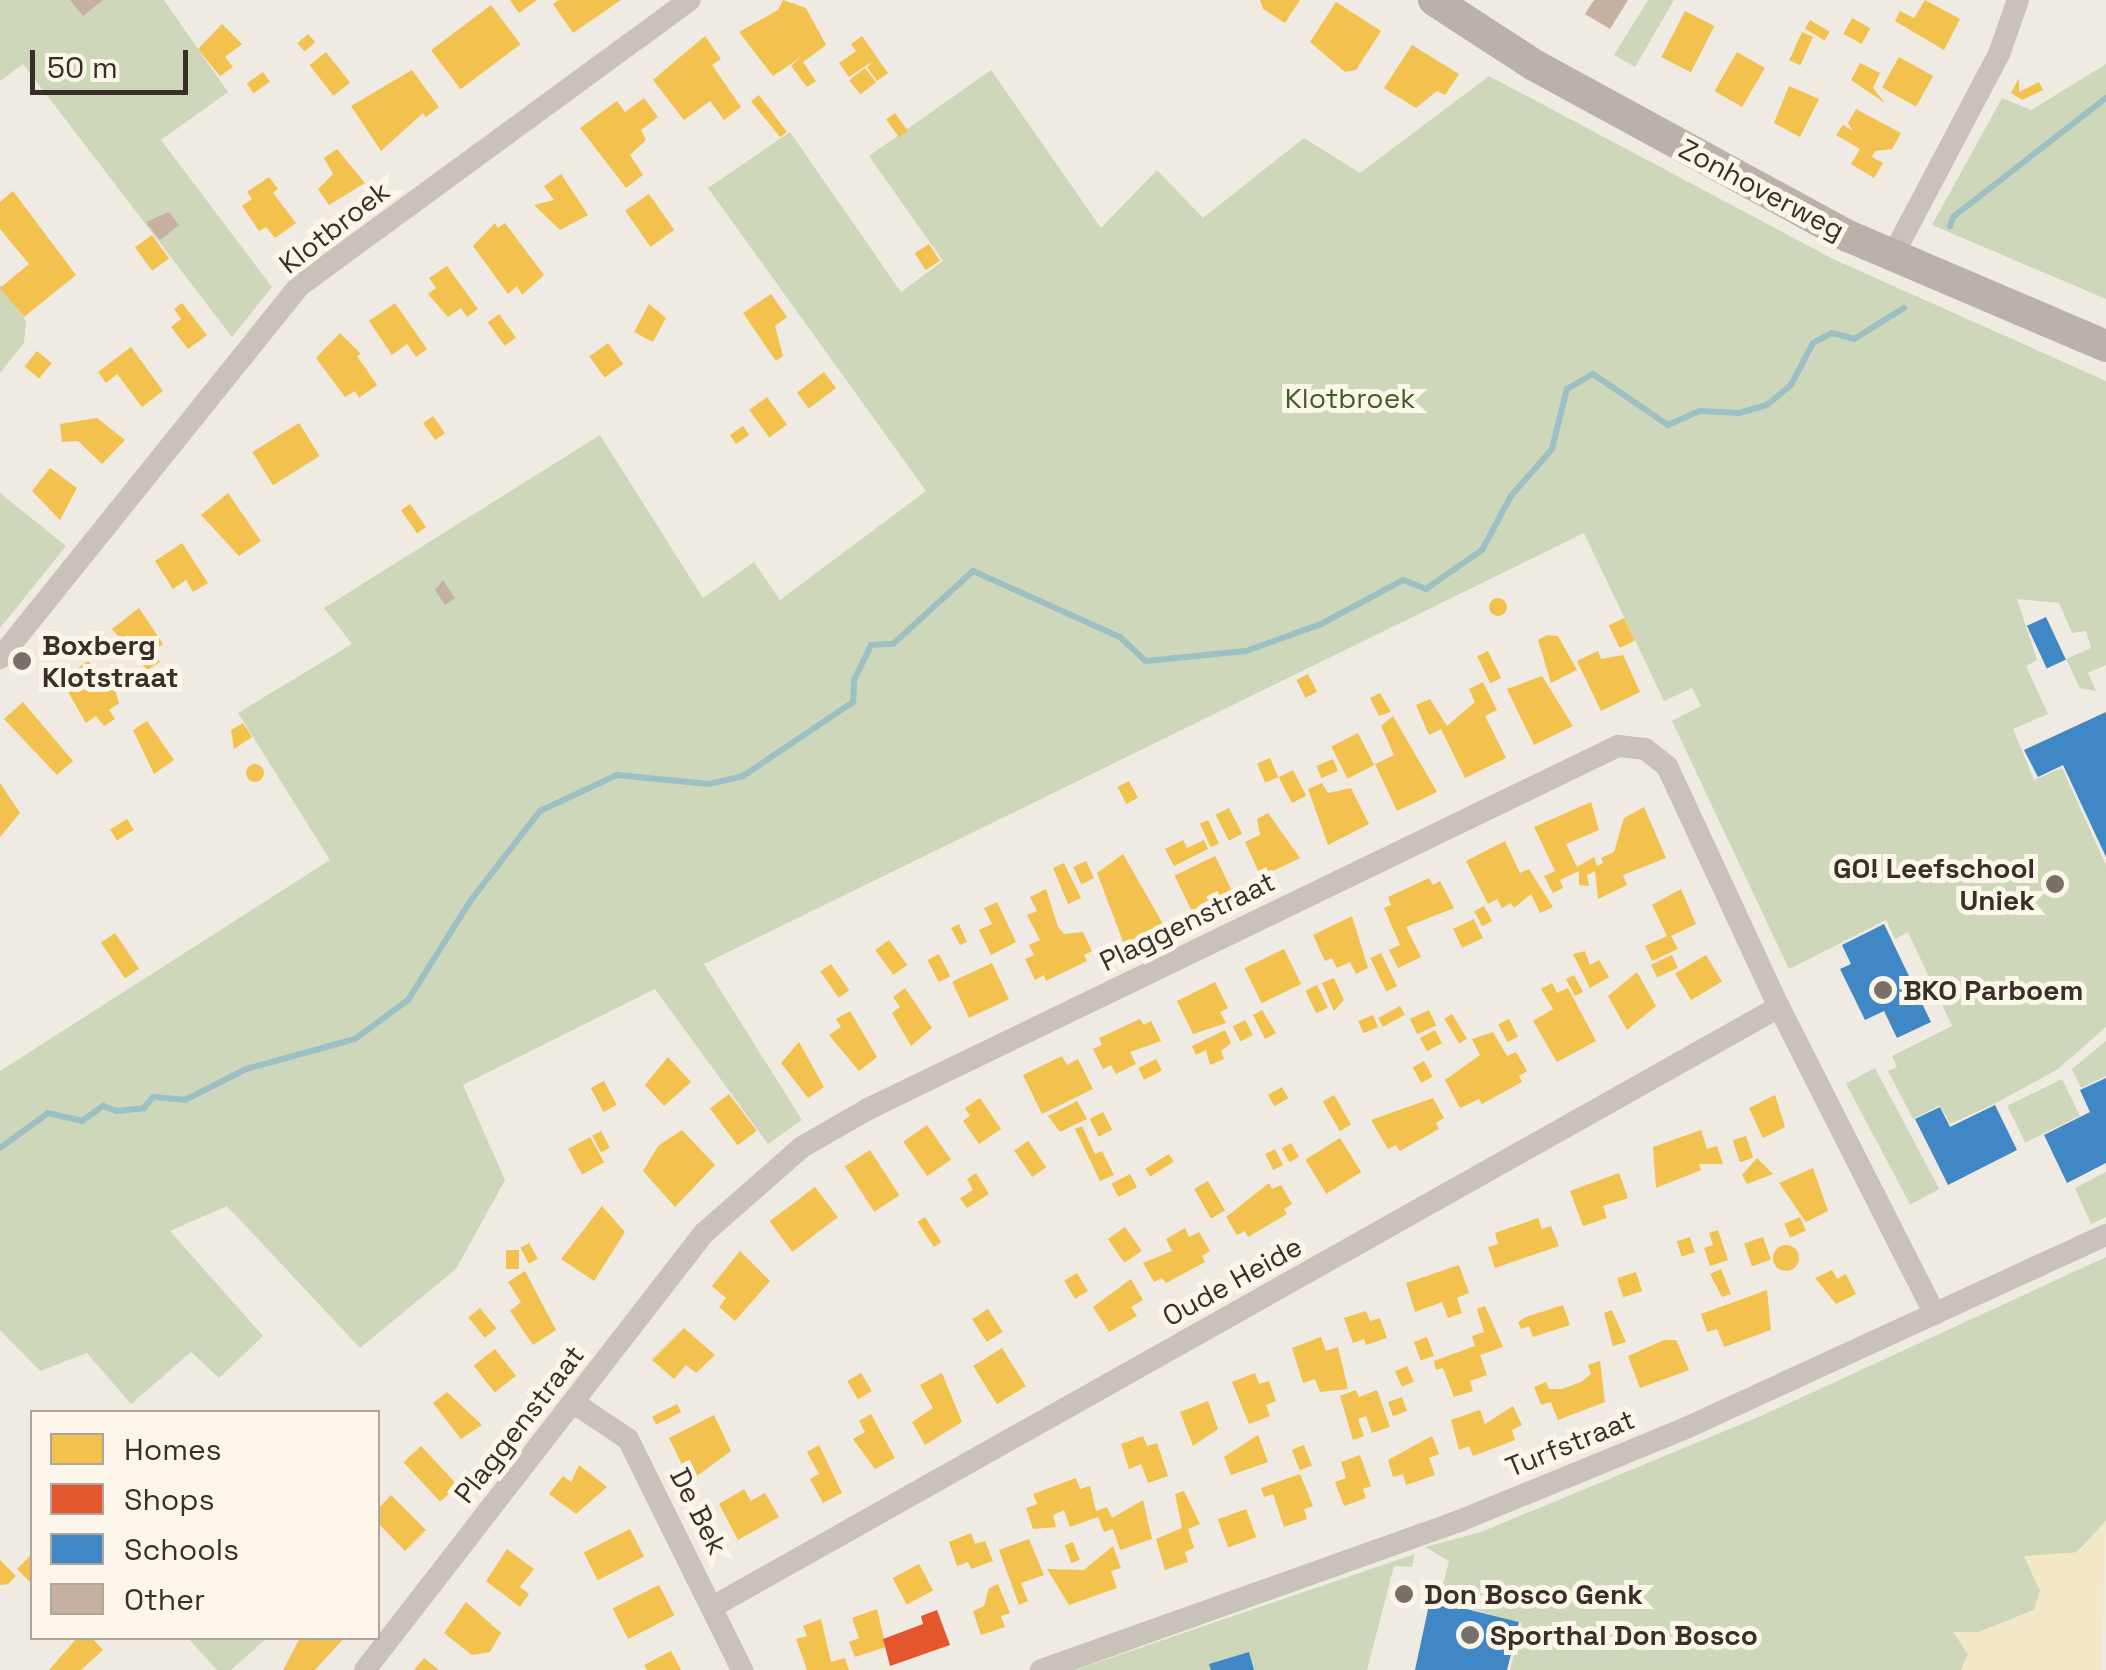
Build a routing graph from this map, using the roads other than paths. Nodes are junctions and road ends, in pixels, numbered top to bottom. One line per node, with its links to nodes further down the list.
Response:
1 (690, 0): 6 (street, Klotbroek)
2 (1434, 0): 4 (street, Zonhoverweg)
3 (2018, 0): 4 (street)
4 (1893, 255): 5 (street, Zonhoverweg)
5 (2106, 346)
6 (0, 658)
7 (1779, 1008): 9 (street, Plaggenstraat); 10 (street, Plaggenstraat); 11 (street, Oude Heide)
8 (2106, 1235): 9 (street, Turfstraat)
9 (1935, 1314): 14 (street, Turfstraat)
10 (574, 1403): 11 (street, De Bek); 12 (street, Plaggenstraat)
11 (714, 1606): 13 (street, De Bek)
12 (365, 1670)
13 (742, 1670)
14 (1041, 1670)

